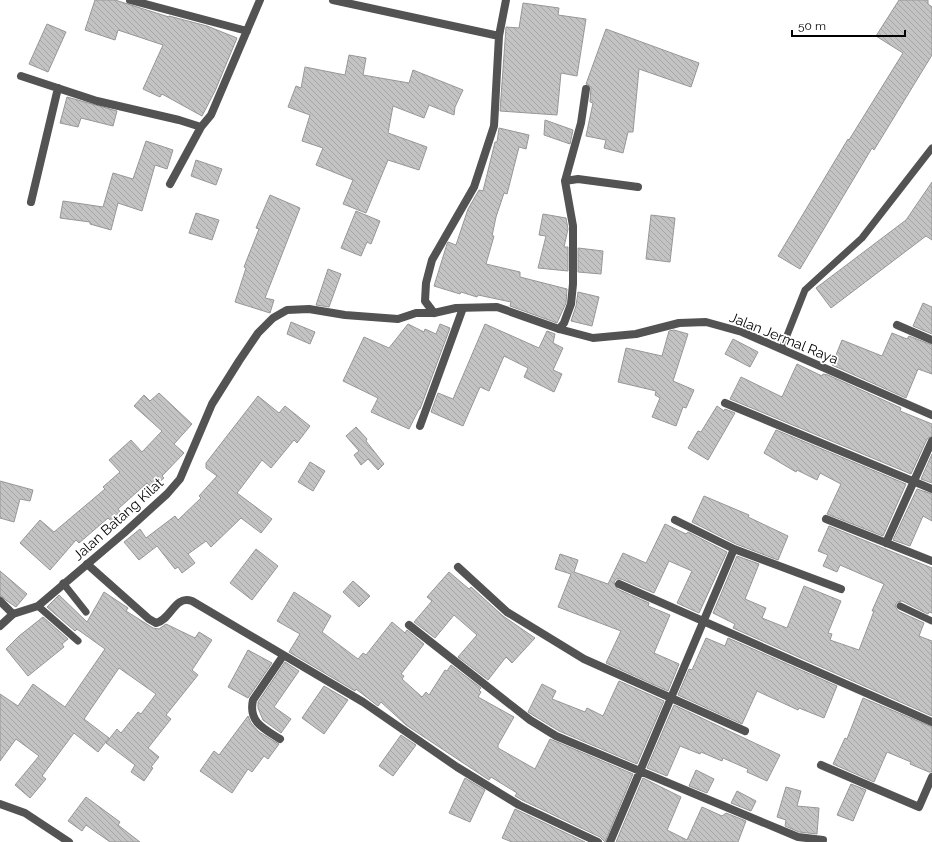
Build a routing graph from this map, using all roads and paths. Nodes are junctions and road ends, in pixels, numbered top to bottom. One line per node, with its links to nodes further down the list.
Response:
1 (130, 0): 5 (street)
2 (260, 0): 5 (street)
3 (333, 0): 6 (street)
4 (506, 0): 6 (street)
5 (247, 31): 10 (street)
6 (499, 36): 17 (street)
7 (21, 76): 8 (street)
8 (58, 88): 10 (street); 15 (street)
9 (586, 89): 12 (street)
10 (201, 127): 13 (street)
11 (932, 148): 21 (lane)
12 (565, 181): 14 (street); 19 (street)
13 (170, 184)
14 (638, 186)
15 (31, 202)
16 (463, 308): 17 (street, Jalan Jermal Raya); 19 (street, Jalan Jermal Raya); 24 (street)
17 (434, 313): 33 (street, Jalan Batang Kilat)
18 (897, 325): 20 (street)
19 (559, 329): 21 (street, Jalan Jermal Raya)
20 (932, 340)
21 (782, 348): 23 (street, Jalan Jermal Raya)
22 (726, 403): 26 (street)
23 (932, 415)
24 (420, 426)
25 (932, 441): 26 (street)
26 (914, 481): 27 (street); 30 (street)
27 (932, 489)
28 (826, 519): 30 (street)
29 (675, 520): 31 (street)
30 (886, 543): 32 (street)
31 (734, 549): 37 (street); 44 (street)
32 (932, 561)
33 (87, 564): 35 (street, Jalan Batang Kilat); 48 (street)
34 (458, 567): 49 (street)
35 (63, 583): 39 (street, Jalan Batang Kilat); 41 (lane)
36 (619, 584): 44 (street)
37 (841, 589)
38 (0, 601): 42 (street)
39 (38, 606): 42 (street, Jalan Batang Kilat); 47 (lane)
40 (900, 606): 43 (lane)
41 (86, 612)
42 (13, 614): 46 (street, Jalan Batang Kilat)
43 (932, 621)
44 (704, 622): 49 (street); 50 (street)
45 (409, 625): 54 (street)
46 (0, 626)
47 (78, 641)
48 (283, 656): 52 (street); 59 (street)
49 (671, 698): 51 (street); 54 (street)
50 (932, 722)
51 (745, 731)
52 (280, 739)
53 (821, 765): 55 (street)
54 (640, 770): 57 (street); 60 (street)
55 (932, 777)
56 (0, 804): 58 (street)
57 (823, 840)
58 (69, 842)
59 (598, 842)
60 (610, 842)

